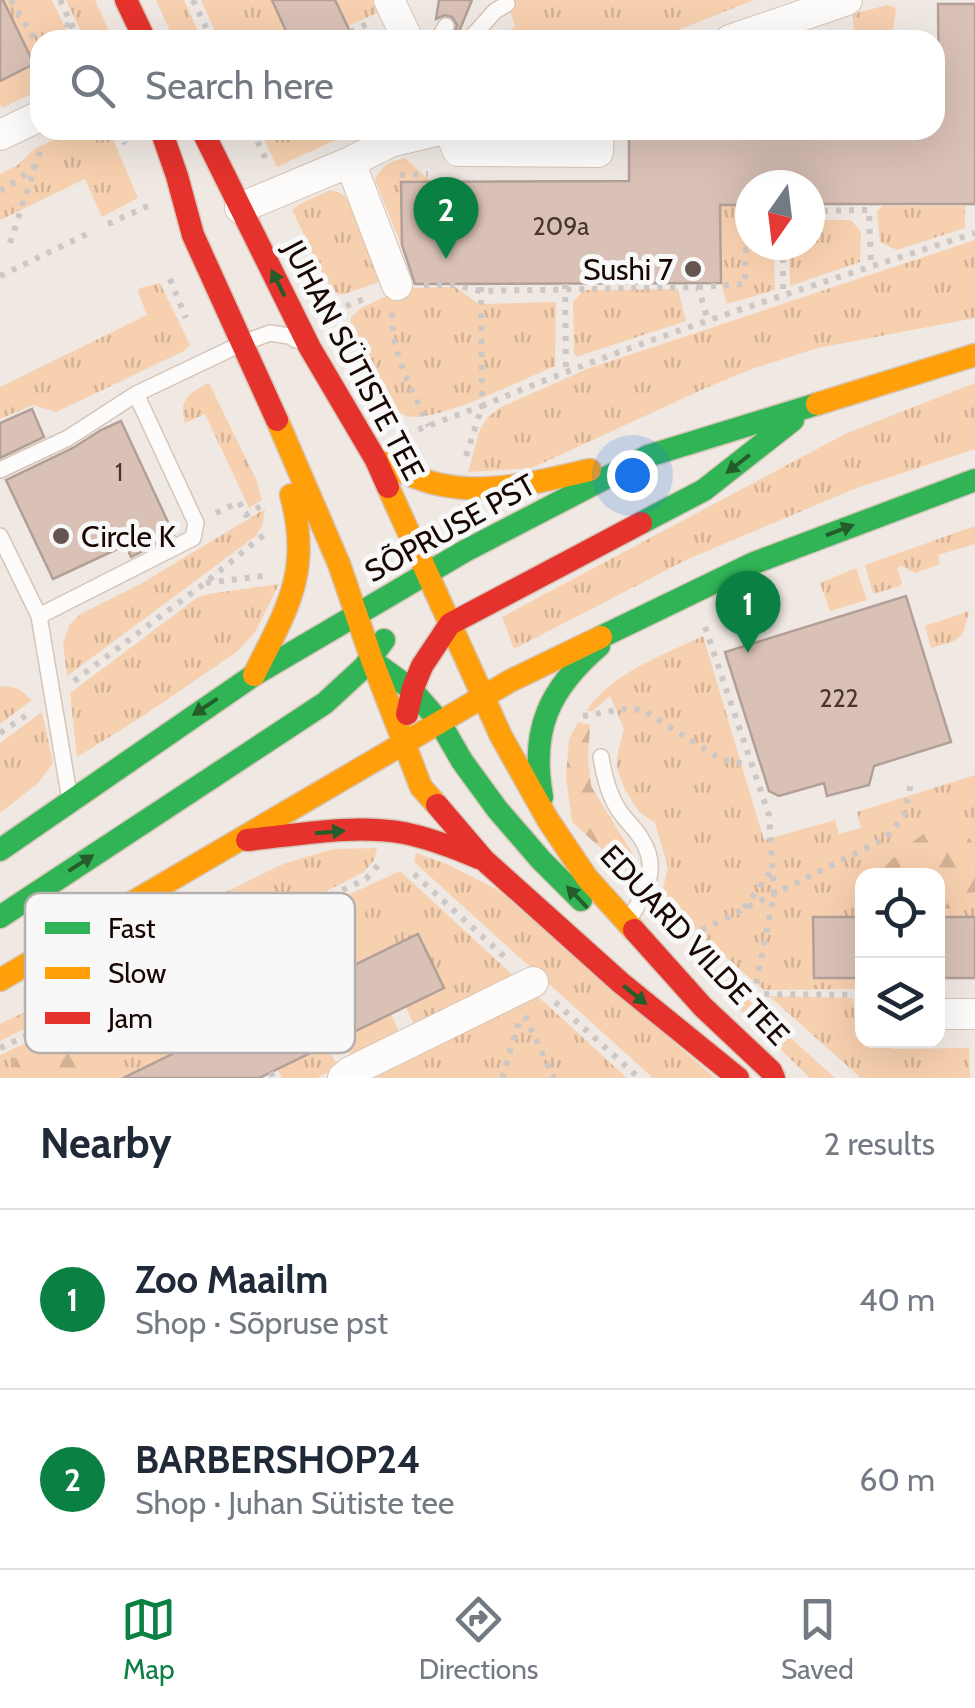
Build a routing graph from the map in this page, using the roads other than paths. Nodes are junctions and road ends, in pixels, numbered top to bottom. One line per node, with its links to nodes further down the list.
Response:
1 (126, 0): 5 (main road)
2 (389, 0): 6 (street)
3 (847, 0): 8 (street)
4 (508, 4): 7 (lane)
5 (140, 30)
6 (403, 30)
7 (478, 30)
8 (759, 30)
9 (30, 131): 10 (street)
10 (0, 135)
11 (164, 140): 19 (main road)
12 (207, 140): 17 (main road, JUHAN SÜTISTE TEE)
13 (398, 140): 16 (street)
14 (453, 140): 15 (street)
15 (598, 140)
16 (350, 162): 17 (street); 18 (street)
17 (240, 208): 20 (main road, JUHAN SÜTISTE TEE, one-way to 17)
18 (395, 286)
19 (243, 344): 20 (lane); 22 (lane); 24 (main road)
20 (310, 348): 26 (main road, JUHAN SÜTISTE TEE)
21 (975, 356): 23 (main road, SÕPRUSE PST)
22 (136, 394): 27 (lane); 36 (lane)
23 (814, 404): 25 (main road, SÕPRUSE PST); 37 (main road, one-way to 37)
24 (285, 438): 31 (main road); 35 (main road); 42 (main road)
25 (648, 456): 26 (main road); 32 (main road, SÕPRUSE PST)
26 (376, 460): 29 (main road, JUHAN SÜTISTE TEE)
27 (0, 470)
28 (975, 480): 38 (main road, one-way to 28)
29 (408, 530): 32 (main road, JUHAN SÜTISTE TEE); 33 (main road)
30 (0, 536): 36 (lane)
31 (354, 542)
32 (428, 573): 33 (main road, SÕPRUSE PST); 37 (main road, JUHAN SÜTISTE TEE)
33 (405, 586): 34 (main road, SÕPRUSE PST)
34 (384, 601): 35 (main road, SÕPRUSE PST); 41 (main road)
35 (358, 614): 40 (main road, SÕPRUSE PST); 41 (main road, EDUARD VILDE TEE)
36 (39, 616): 48 (lane)
37 (450, 624): 39 (main road); 43 (main road, JUHAN SÜTISTE TEE)
38 (622, 624): 43 (main road); 49 (main road)
39 (424, 646): 43 (main road); 44 (main road)
40 (288, 655): 41 (main road); 42 (main road, SÕPRUSE PST)
41 (353, 656): 44 (main road); 46 (main road, EDUARD VILDE TEE); 53 (main road, one-way to 41)
42 (254, 674): 48 (main road, SÕPRUSE PST, one-way to 48)
43 (478, 686): 45 (main road); 49 (main road, EDUARD VILDE TEE)
44 (411, 689): 45 (main road); 46 (main road)
45 (439, 721): 46 (main road); 61 (main road, one-way to 45)
46 (402, 743): 50 (main road); 52 (main road, EDUARD VILDE TEE)
47 (602, 757): 57 (lane)
48 (70, 800): 51 (main road, SÕPRUSE PST)
49 (548, 820): 57 (main road, EDUARD VILDE TEE)
50 (233, 842): 52 (main road, one-way to 52); 54 (main road)
51 (0, 850)
52 (484, 860): 65 (main road, EDUARD VILDE TEE, one-way to 65)
53 (35, 893)
54 (147, 893)
55 (25, 900): 56 (main road, one-way to 55)
56 (0, 916)
57 (626, 922): 61 (main road, EDUARD VILDE TEE)
58 (25, 965): 59 (main road)
59 (0, 980)
60 (533, 982): 64 (street)
61 (703, 1007): 66 (main road, EDUARD VILDE TEE)
62 (945, 1014): 63 (street)
63 (975, 1014)
64 (344, 1078)
65 (738, 1078)
66 (774, 1078)

